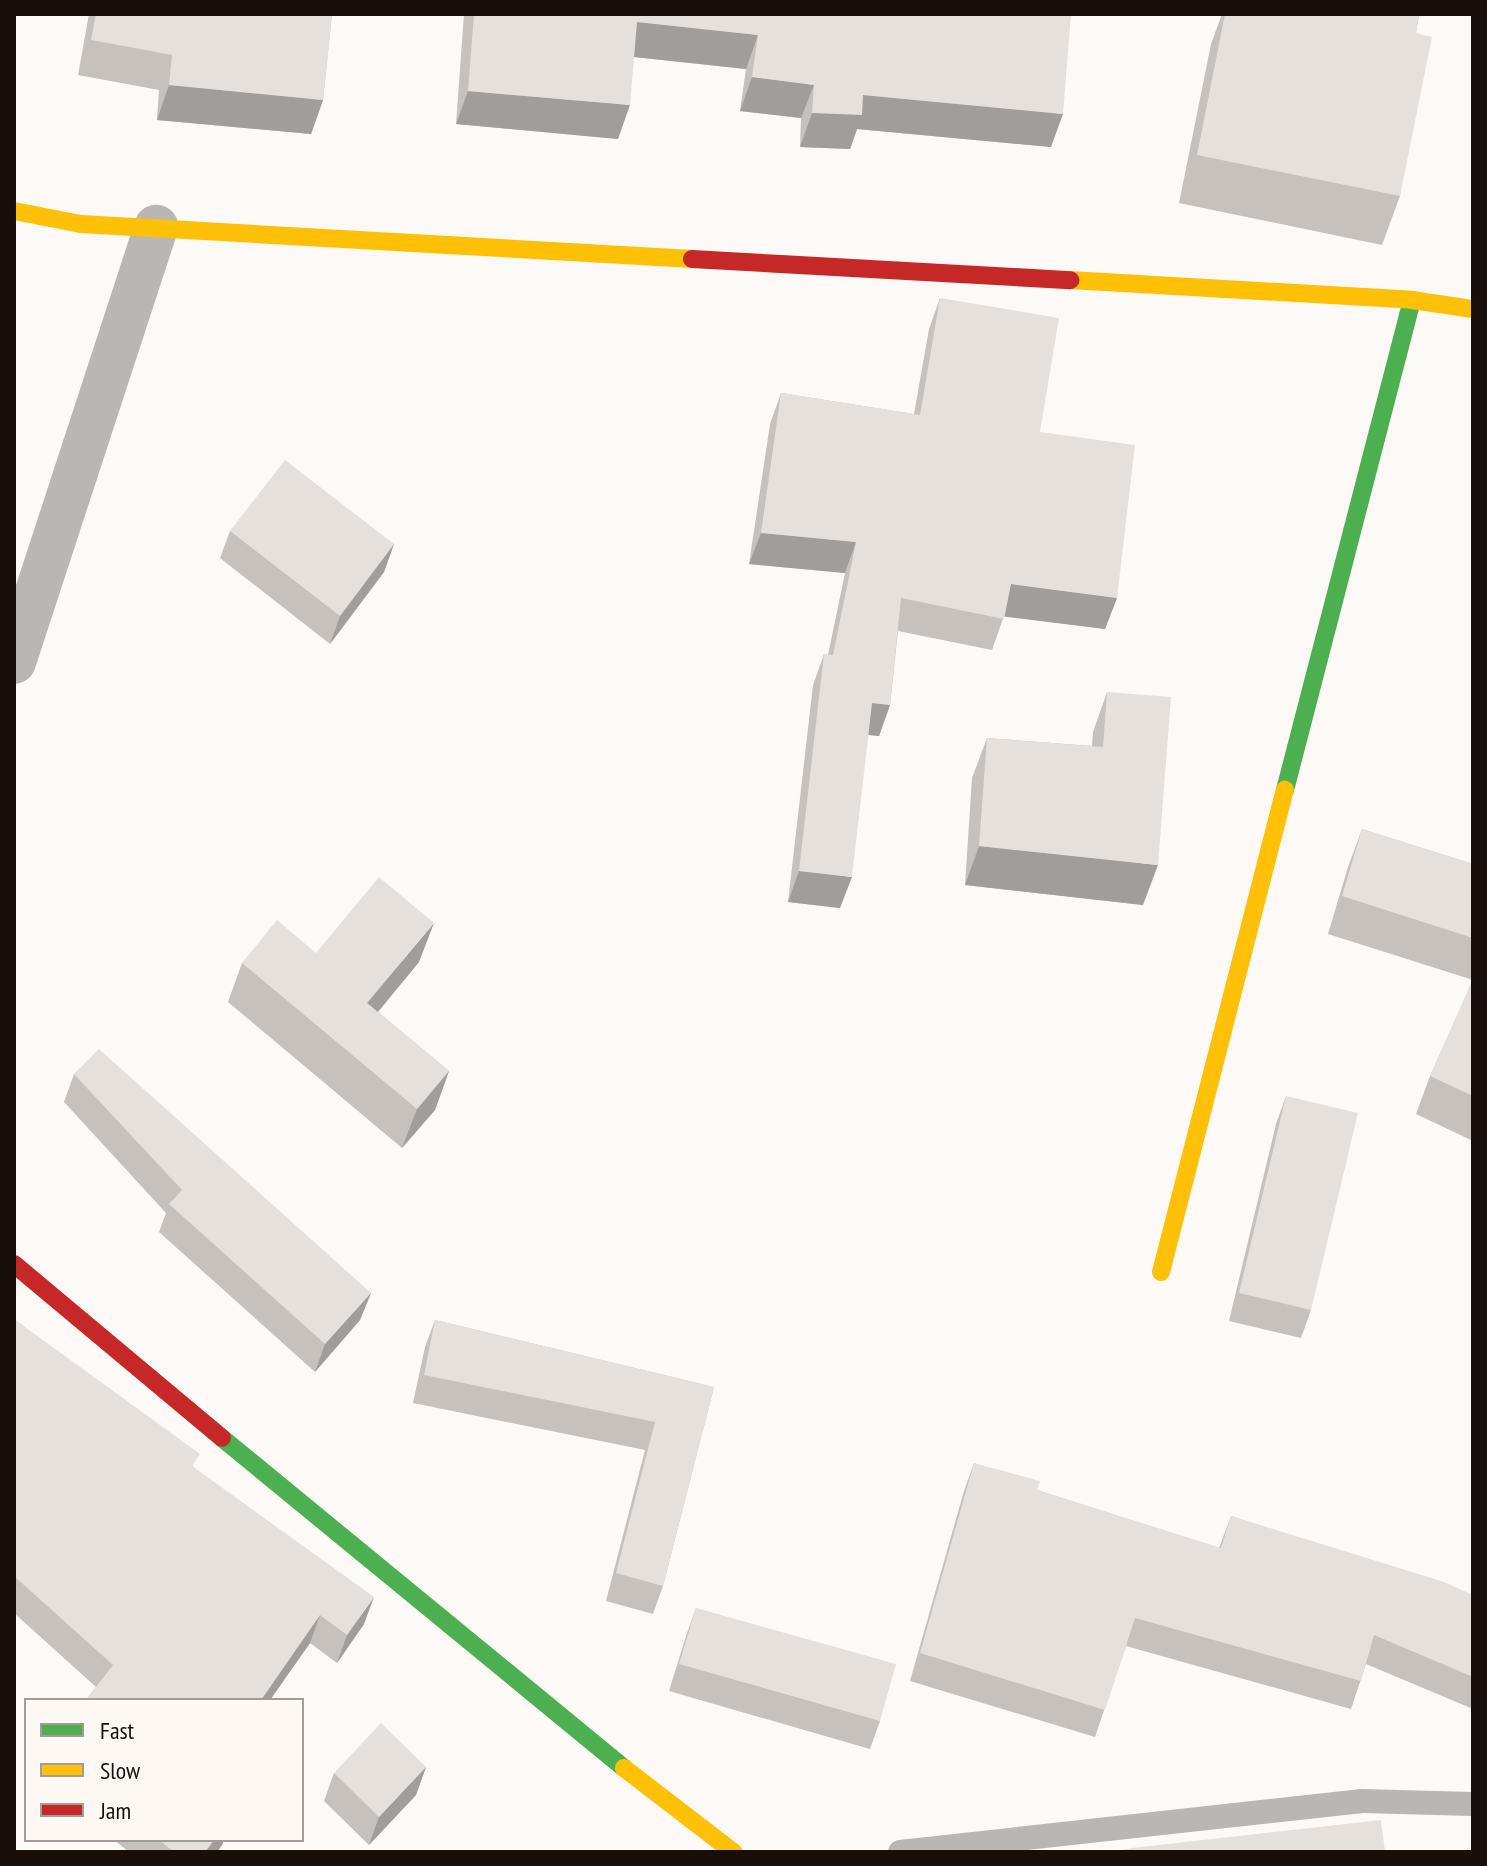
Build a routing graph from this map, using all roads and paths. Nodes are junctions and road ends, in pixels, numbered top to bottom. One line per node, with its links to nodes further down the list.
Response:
1 (14, 211): 2 (street)
2 (156, 227): 3 (street); 5 (street)
3 (1412, 300): 4 (street); 7 (street)
4 (1473, 309)
5 (14, 662)
6 (14, 1264): 9 (street)
7 (1161, 1272)
8 (1473, 1804): 10 (lane)
9 (733, 1852)
10 (900, 1852)

